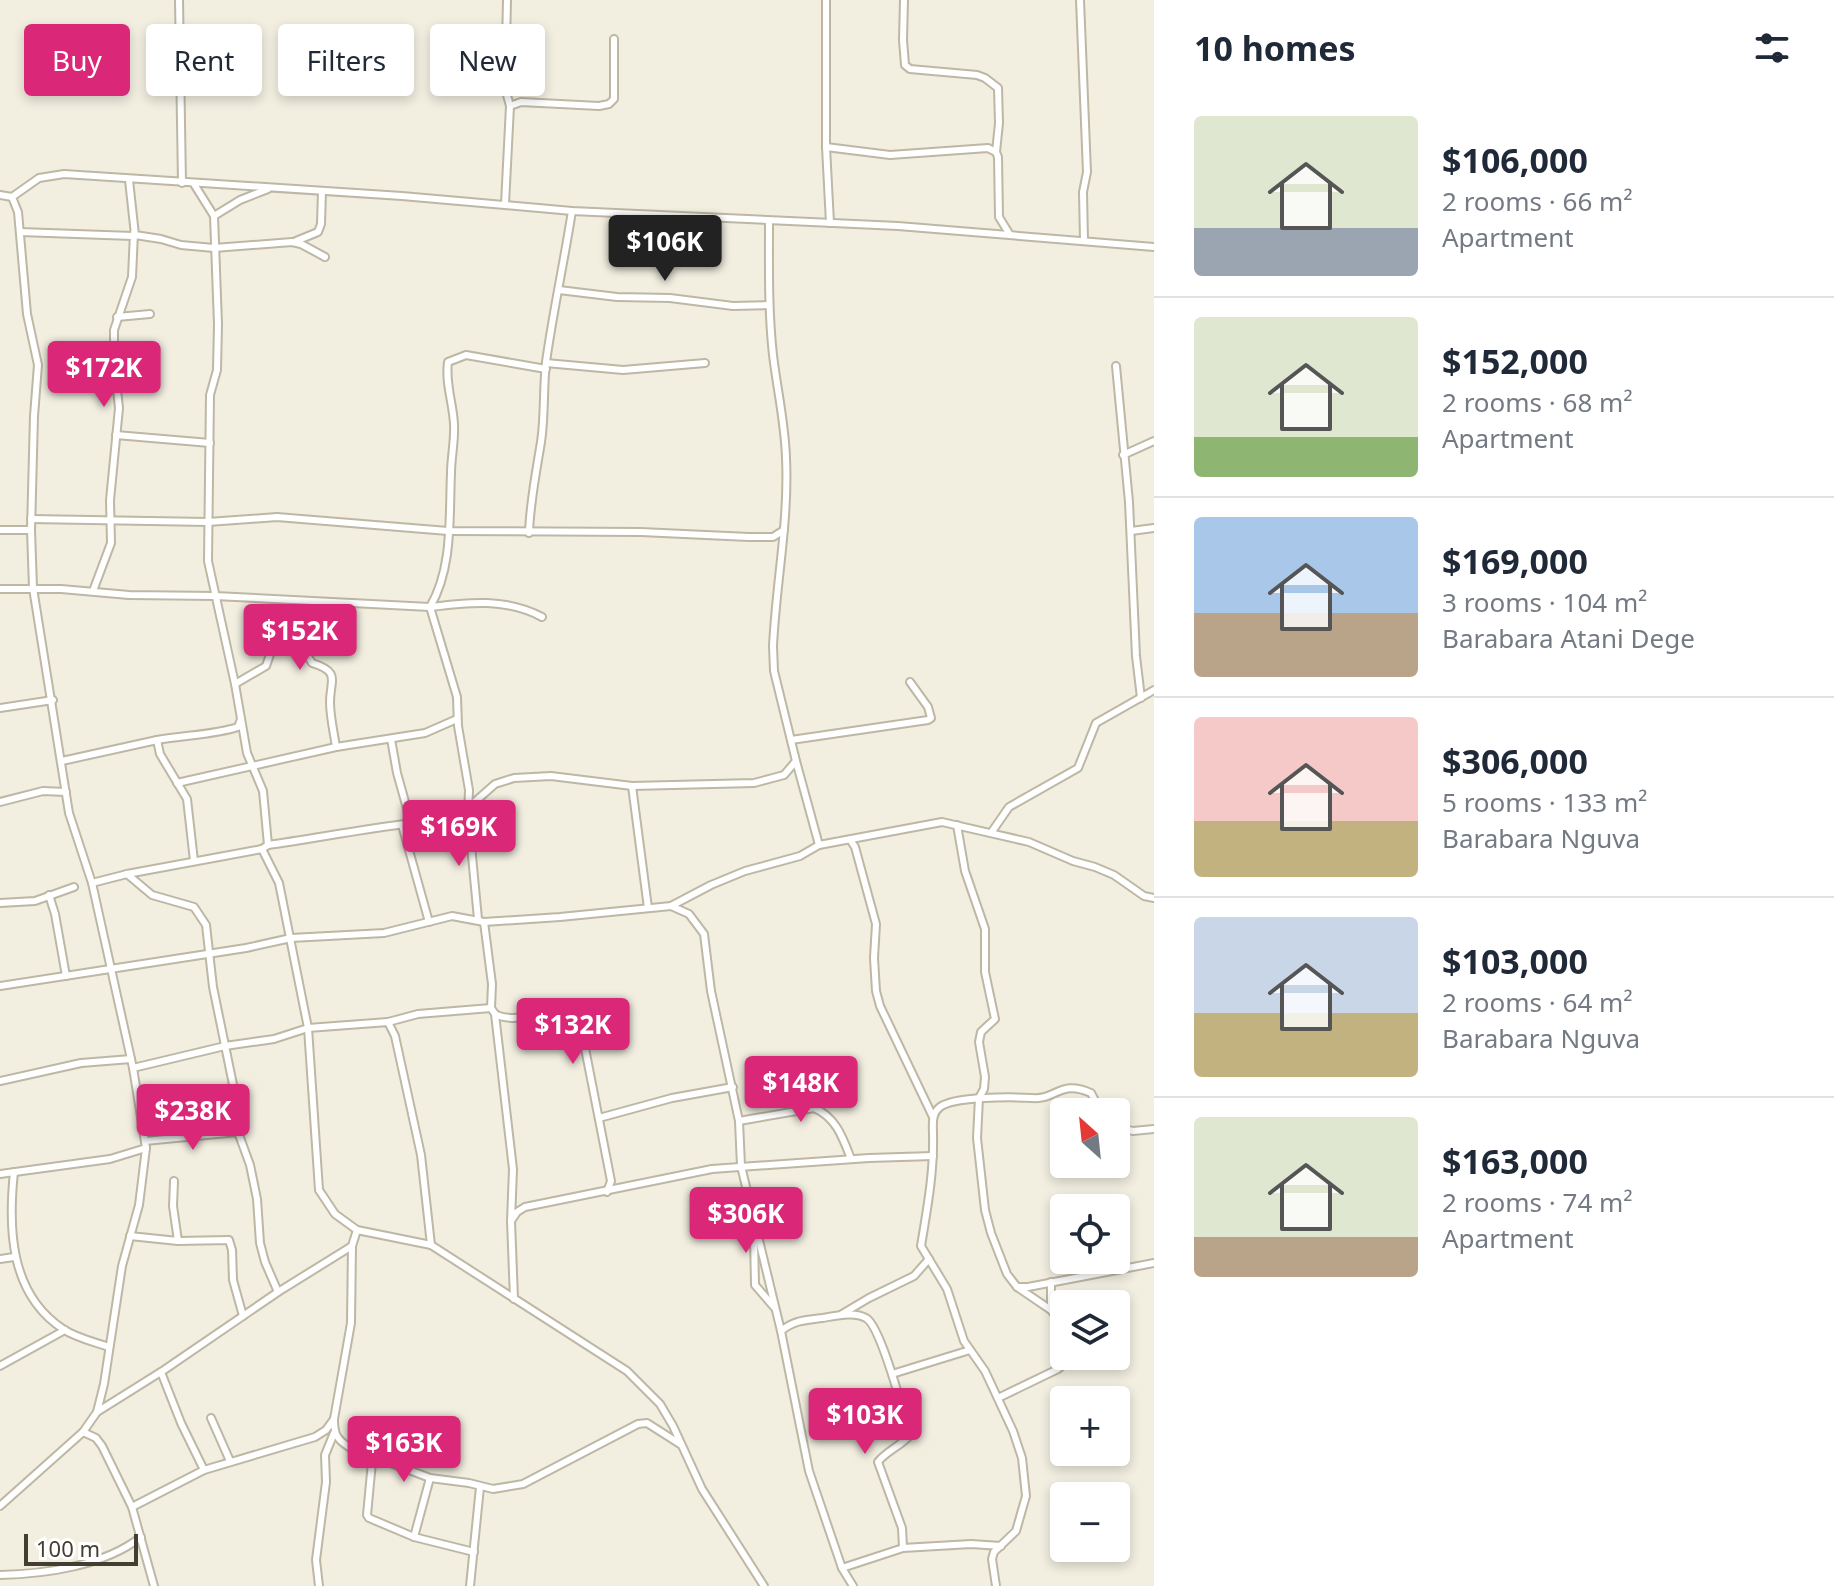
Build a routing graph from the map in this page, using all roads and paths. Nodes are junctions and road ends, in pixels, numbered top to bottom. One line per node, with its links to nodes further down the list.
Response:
1 (179, 0): 11 (street)
2 (507, 0): 7 (street)
3 (826, 0): 8 (street)
4 (904, 0): 9 (street)
5 (1080, 0): 27 (street)
6 (614, 39): 7 (street)
7 (510, 106): 17 (street)
8 (826, 147): 9 (street); 22 (street)
9 (996, 152): 21 (street)
10 (129, 180): 11 (street); 16 (street); 24 (street)
11 (182, 183): 12 (street)
12 (194, 184): 13 (street); 19 (street)
13 (271, 188): 14 (street); 19 (street)
14 (322, 191): 17 (street); 28 (street)
15 (0, 195): 16 (street)
16 (12, 197): 23 (street)
17 (505, 204): 18 (street)
18 (572, 211): 20 (street); 32 (street)
19 (214, 216): 30 (street)
20 (769, 221): 22 (street); 33 (street)
21 (1000, 222): 25 (street); 26 (street)
22 (830, 223): 25 (street)
23 (20, 232): 24 (street); 43 (street)
24 (134, 234): 30 (street); 35 (street)
25 (990, 234): 26 (street)
26 (1010, 235): 27 (street)
27 (1084, 241): 29 (street)
28 (292, 242): 30 (street); 31 (street)
29 (1154, 247)
30 (214, 248): 41 (street)
31 (325, 257)
32 (559, 290): 33 (street); 37 (street)
33 (769, 305): 49 (street)
34 (150, 314): 35 (street)
35 (117, 317): 39 (street)
36 (705, 363): 37 (street)
37 (546, 366): 50 (street); 52 (street)
38 (1116, 366): 42 (street)
39 (116, 435): 41 (street); 44 (street)
40 (1154, 441): 42 (street)
41 (210, 443): 45 (street)
42 (1123, 455): 51 (street)
43 (31, 519): 44 (street); 48 (street)
44 (109, 519): 45 (street); 57 (street)
45 (208, 522): 50 (street); 58 (street)
46 (1154, 528): 51 (street)
47 (0, 530): 48 (street)
48 (31, 530): 55 (street)
49 (784, 530): 53 (street); 54 (street)
50 (448, 531): 52 (street); 59 (street)
51 (1131, 531): 64 (street)
52 (529, 533): 53 (street)
53 (773, 537): 54 (street)
54 (783, 540): 71 (street)
55 (33, 588): 56 (street); 57 (street); 65 (street)
56 (0, 589)
57 (93, 591): 58 (street)
58 (215, 596): 59 (street); 62 (street)
59 (430, 607): 60 (street); 68 (street)
60 (542, 617)
61 (910, 682): 71 (street)
62 (235, 684): 67 (street); 72 (street)
63 (1154, 690): 64 (street)
64 (1141, 698): 84 (street)
65 (53, 700): 66 (street); 73 (street)
66 (0, 708)
67 (241, 716): 70 (street); 75 (street)
68 (457, 719): 69 (street); 80 (street)
69 (391, 739): 72 (street); 81 (street)
70 (157, 740): 73 (street); 76 (street)
71 (791, 740): 74 (street)
72 (336, 747): 75 (street)
73 (62, 761): 78 (street)
74 (796, 761): 77 (street); 86 (street)
75 (254, 764): 76 (street); 87 (street)
76 (177, 783): 88 (street)
77 (632, 786): 80 (street); 96 (street)
78 (66, 792): 79 (street); 90 (street)
79 (0, 802)
80 (468, 810): 81 (street); 97 (street)
81 (411, 823): 82 (street)
82 (402, 825): 87 (street); 98 (street)
83 (957, 825): 84 (street); 85 (street); 111 (street)
84 (991, 833): 93 (street)
85 (851, 841): 86 (street); 113 (street)
86 (819, 845): 95 (street)
87 (265, 847): 88 (street); 99 (street)
88 (194, 861): 89 (street)
89 (127, 874): 90 (street); 100 (street)
90 (92, 883): 101 (street)
91 (74, 887): 92 (street)
92 (49, 895): 94 (street); 102 (street)
93 (1154, 898)
94 (0, 903)
95 (671, 906): 96 (street); 110 (street)
96 (648, 908): 97 (street)
97 (481, 920): 98 (street); 104 (street)
98 (429, 922): 99 (street)
99 (291, 938): 100 (street); 106 (street)
100 (208, 954): 101 (street); 107 (street)
101 (110, 967): 102 (street); 108 (street)
102 (66, 976): 103 (street)
103 (0, 986)
104 (493, 1011): 105 (street); 114 (street); 129 (street)
105 (388, 1022): 106 (street); 134 (street)
106 (308, 1028): 107 (street); 130 (street)
107 (225, 1046): 108 (street); 118 (street)
108 (132, 1064): 109 (street); 119 (street)
109 (0, 1081)
110 (733, 1087): 114 (street); 115 (street)
111 (979, 1098): 112 (street); 113 (street); 141 (street)
112 (1094, 1098)
113 (933, 1117): 120 (street)
114 (599, 1118): 126 (street)
115 (739, 1121): 121 (street); 122 (street)
116 (1154, 1129): 117 (street)
117 (1130, 1130)
118 (238, 1132): 119 (street); 143 (street)
119 (145, 1144): 123 (street); 132 (street)
120 (933, 1156): 121 (street); 138 (street)
121 (851, 1159): 122 (street)
122 (741, 1166): 127 (street); 131 (street)
123 (14, 1172): 124 (street); 136 (street)
124 (0, 1174)
125 (174, 1181): 133 (street)
126 (611, 1181): 127 (street); 128 (street)
127 (619, 1190): 128 (street)
128 (607, 1192): 129 (street)
129 (511, 1221): 144 (street)
130 (357, 1230): 134 (street); 135 (street)
131 (755, 1230): 145 (street); 145 (street)
132 (130, 1236): 133 (street); 151 (street)
133 (178, 1241): 147 (street)
134 (431, 1245): 144 (street)
135 (352, 1246): 143 (street); 160 (street)
136 (14, 1257): 137 (street); 149 (street)
137 (0, 1259)
138 (929, 1259): 148 (street); 152 (street)
139 (1154, 1263): 140 (street)
140 (1051, 1282): 141 (street); 142 (street)
141 (1017, 1287): 146 (street)
142 (1051, 1290)
143 (278, 1292): 147 (street)
144 (514, 1299): 165 (street)
145 (775, 1309): 150 (street)
146 (1050, 1309)
147 (243, 1316): 155 (street)
148 (839, 1316): 150 (street); 156 (street)
149 (65, 1330): 151 (street); 153 (street)
150 (781, 1331): 178 (street)
151 (109, 1347): 158 (street)
152 (970, 1350): 156 (street); 157 (street)
153 (0, 1366)
154 (1056, 1370): 157 (street)
155 (161, 1372): 158 (street); 168 (street)
156 (892, 1374): 176 (street)
157 (998, 1398): 175 (street)
158 (97, 1412): 161 (street)
159 (211, 1418): 167 (street)
160 (334, 1419): 162 (street); 163 (street)
161 (83, 1432): 171 (street); 172 (street)
162 (334, 1433): 164 (street); 166 (street)
163 (315, 1437): 164 (street); 167 (street)
164 (331, 1441): 181 (street)
165 (680, 1444): 170 (street); 183 (street)
166 (368, 1455): 169 (street); 174 (street)
167 (230, 1461): 168 (street)
168 (204, 1470): 172 (street)
169 (430, 1478): 170 (street); 174 (street)
170 (480, 1487): 177 (street)
171 (0, 1506)
172 (132, 1507): 173 (street)
173 (141, 1537): 179 (street); 180 (street)
174 (414, 1537): 177 (street)
175 (1001, 1546): 176 (street); 185 (street)
176 (903, 1548): 178 (street)
177 (474, 1552): 182 (street)
178 (842, 1568): 184 (street)
179 (0, 1575)
180 (154, 1586)
181 (319, 1586)
182 (470, 1586)
183 (764, 1586)
184 (853, 1586)
185 (996, 1586)

